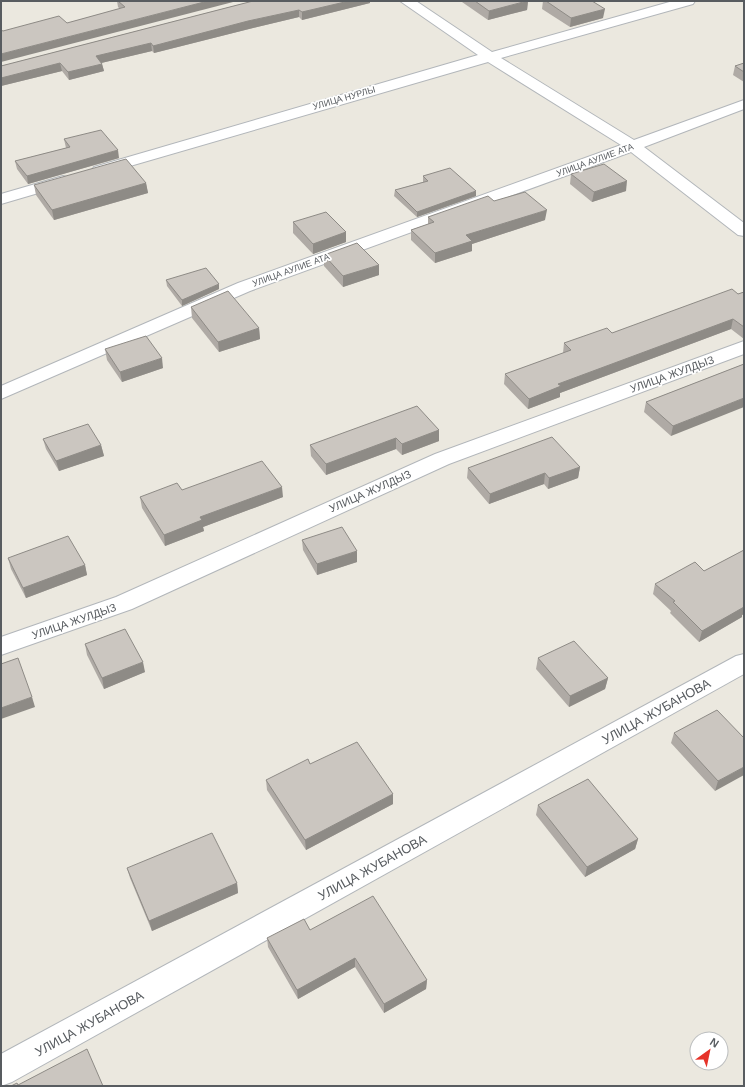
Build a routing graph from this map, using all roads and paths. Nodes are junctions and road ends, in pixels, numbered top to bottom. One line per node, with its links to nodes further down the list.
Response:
1 (407, 1): 3 (street)
2 (688, 1): 3 (street, УЛИЦА НУРЛЫ)
3 (490, 57): 5 (street); 6 (street, УЛИЦА НУРЛЫ)
4 (744, 104): 5 (street, УЛИЦА АУЛИЕ АТА)
5 (633, 146): 7 (street); 9 (street, УЛИЦА АУЛИЕ АТА)
6 (1, 199)
7 (744, 231)
8 (744, 347): 10 (street, УЛИЦА ЖУЛДЫЗ)
9 (1, 393)
10 (1, 646)
11 (744, 663): 12 (street, УЛИЦА ЖУБАНОВА)
12 (1, 1071)

